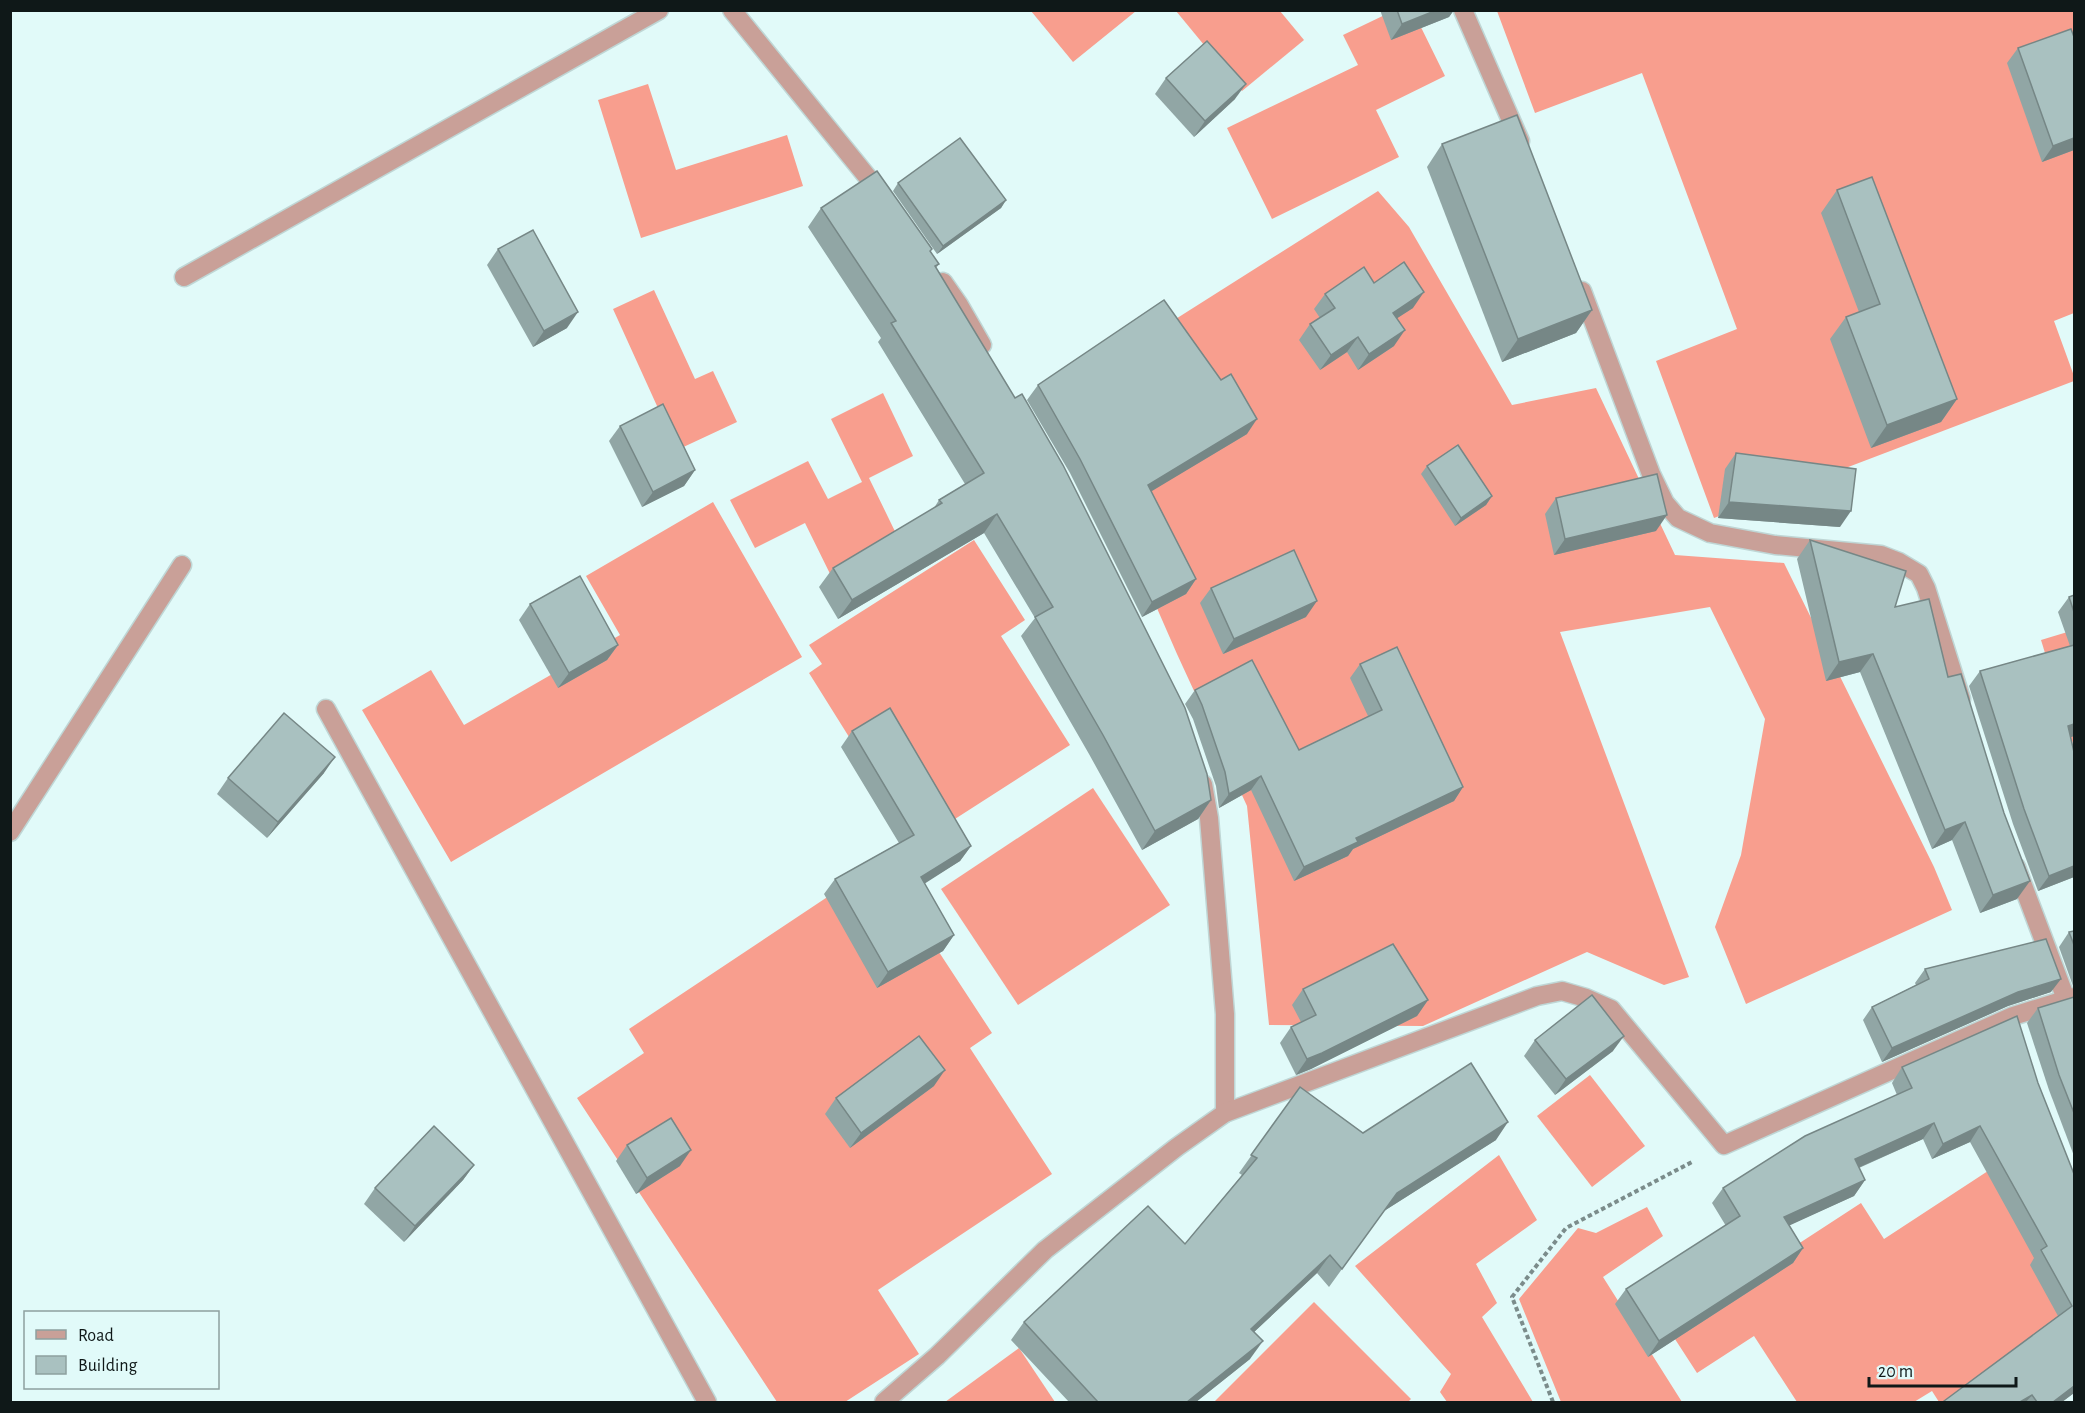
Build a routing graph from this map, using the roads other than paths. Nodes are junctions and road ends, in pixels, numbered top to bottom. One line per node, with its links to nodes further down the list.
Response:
1 (659, 10): 8 (lane)
2 (732, 10): 5 (lane)
3 (1463, 10): 4 (lane)
4 (1528, 158)
5 (894, 212)
6 (933, 268): 9 (lane)
7 (1574, 270): 12 (lane)
8 (184, 277)
9 (989, 356)
10 (182, 566): 14 (lane)
11 (326, 709): 20 (lane)
12 (1966, 716)
13 (1197, 768): 19 (lane)
14 (10, 831)
15 (2010, 850): 16 (lane)
16 (2070, 998): 17 (lane)
17 (2013, 1016): 18 (lane); 19 (lane)
18 (2020, 1038)
19 (1225, 1113): 21 (lane)
20 (707, 1402)
21 (884, 1402)

